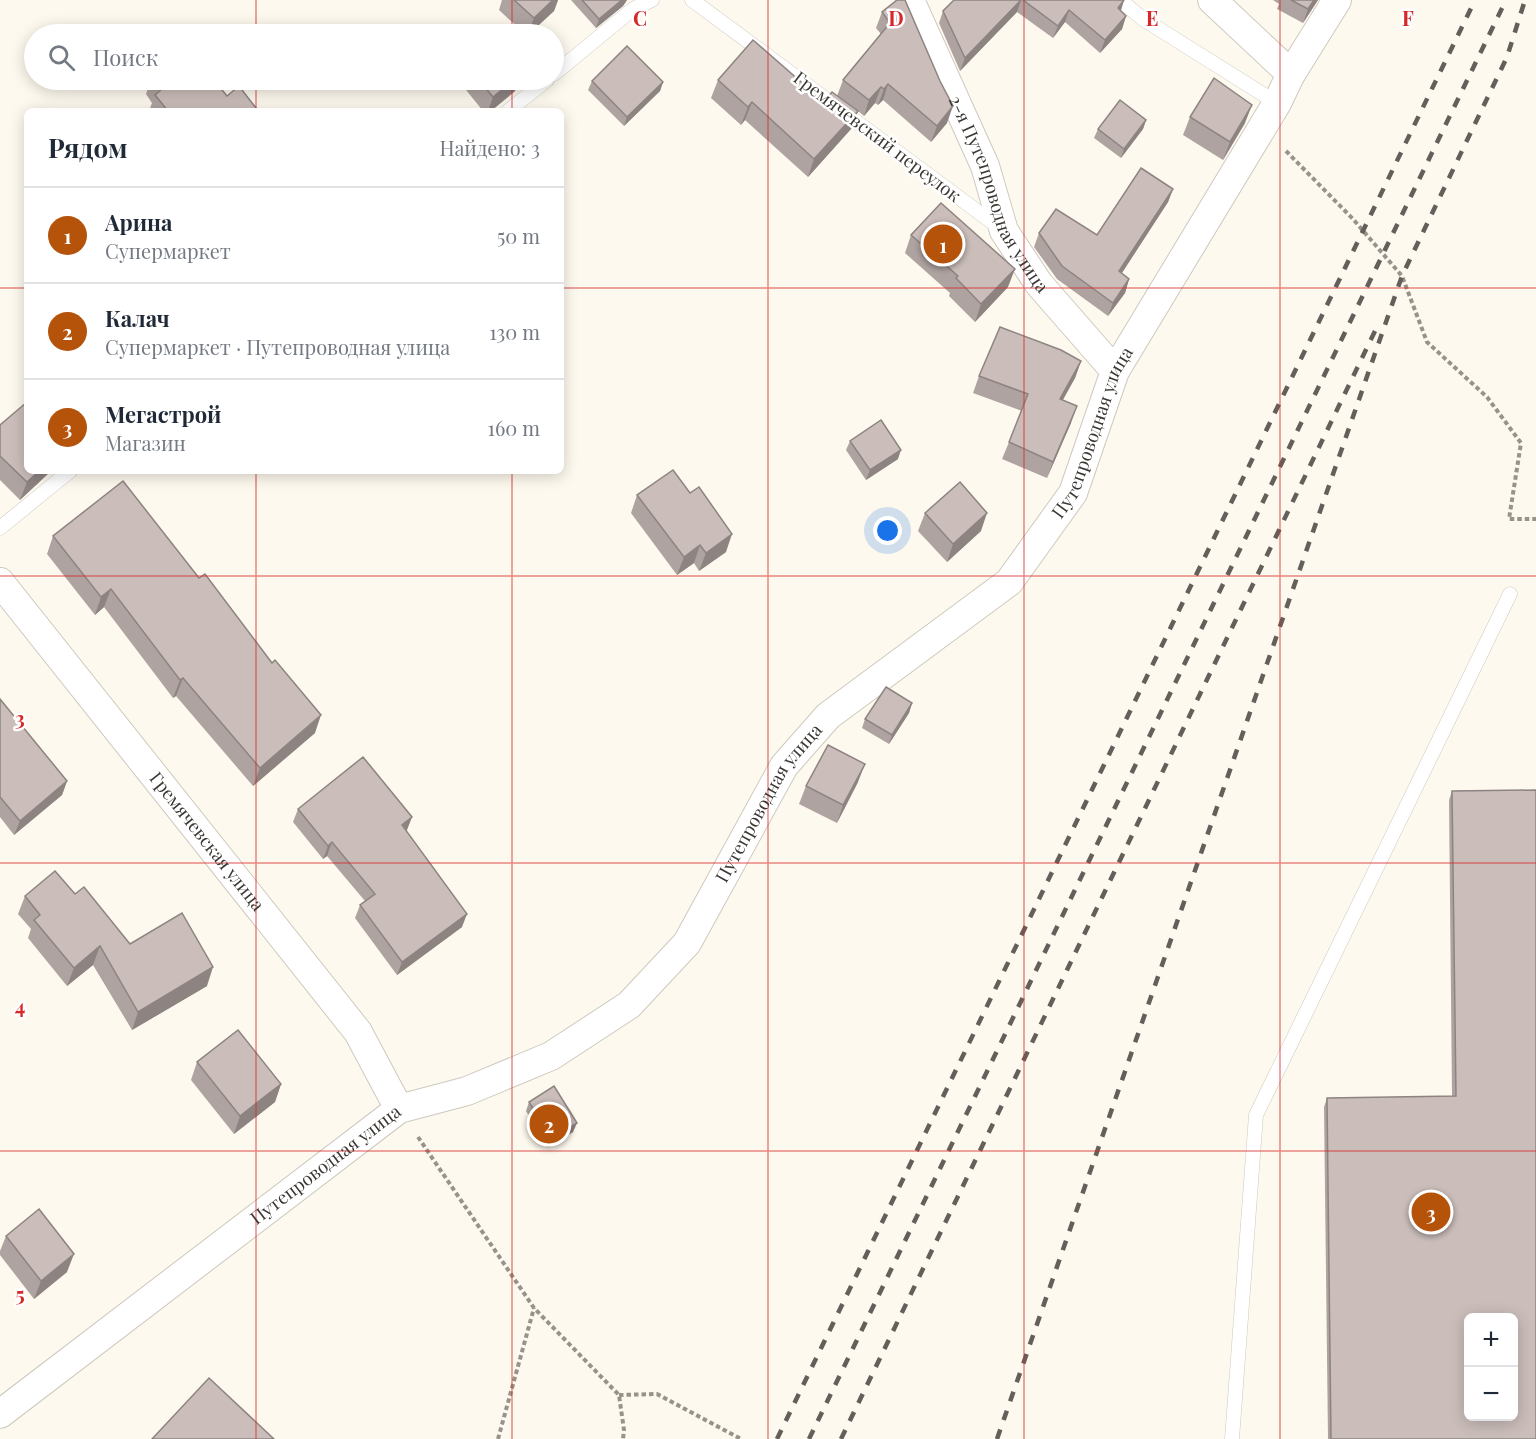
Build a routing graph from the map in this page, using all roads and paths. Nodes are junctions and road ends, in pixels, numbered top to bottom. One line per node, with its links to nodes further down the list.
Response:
1 (652, 0): 7 (lane)
2 (692, 0): 13 (lane, Гремячевский переулок)
3 (910, 0): 13 (street, 2-я Путепроводная улица)
4 (1120, 0): 10 (lane)
5 (1212, 0): 8 (street)
6 (1337, 0): 8 (street, Путепроводная улица)
7 (564, 66)
8 (1291, 74): 10 (street, Путепроводная улица)
9 (534, 90): 11 (lane)
10 (1277, 103): 12 (street, Путепроводная улица)
11 (512, 108)
12 (1262, 128): 14 (street, Путепроводная улица); 16 (path)
13 (1004, 231): 14 (street, 2-я Путепроводная улица)
14 (1115, 371): 20 (street, Путепроводная улица)
15 (66, 474): 17 (lane)
16 (1536, 519)
17 (0, 528)
18 (0, 582): 20 (street, Гремячевская улица)
19 (1510, 594): 27 (lane)
20 (399, 1109): 21 (path); 23 (street, Путепроводная улица)
21 (534, 1308): 22 (path); 24 (path)
22 (619, 1395): 25 (path); 26 (path)
23 (0, 1414)
24 (498, 1439)
25 (623, 1439)
26 (741, 1439)
27 (1232, 1439)

